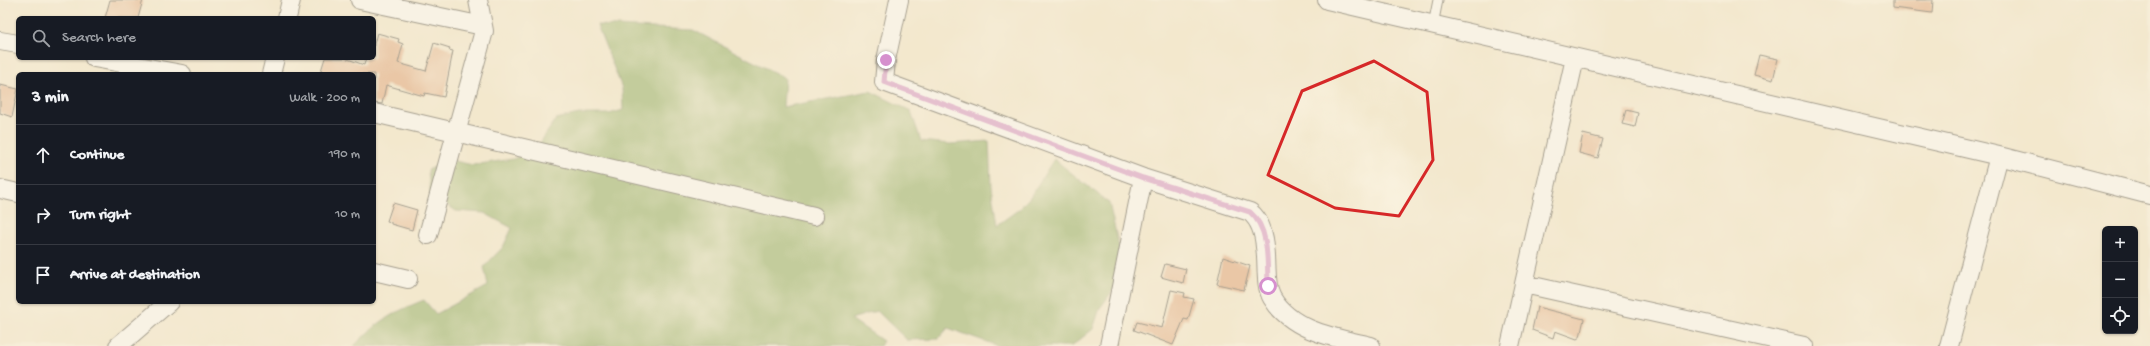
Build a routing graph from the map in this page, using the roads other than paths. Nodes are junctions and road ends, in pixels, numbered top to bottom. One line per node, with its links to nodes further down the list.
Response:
1 (291, 0): 7 (street)
2 (360, 0): 9 (street)
3 (478, 0): 9 (street)
4 (899, 0): 20 (street)
5 (1327, 0): 8 (street)
6 (1438, 0): 8 (lane)
7 (287, 16)
8 (1433, 25): 12 (street)
9 (483, 26): 18 (street)
10 (0, 41): 11 (street)
11 (16, 44)
12 (1575, 58): 19 (street); 28 (street)
13 (105, 60): 15 (street)
14 (274, 60): 16 (street)
15 (171, 72)
16 (272, 72)
17 (376, 113): 18 (street)
18 (456, 131): 24 (street); 25 (street)
19 (1998, 156): 23 (street); 35 (street)
20 (1143, 178): 31 (street); 32 (street)
21 (0, 189): 22 (street)
22 (16, 193)
23 (2150, 195)
24 (814, 216)
25 (428, 235)
26 (376, 271): 27 (street)
27 (408, 279)
28 (1524, 284): 33 (street); 34 (street)
29 (167, 304): 30 (street)
30 (118, 346)
31 (1109, 346)
32 (1371, 346)
33 (1510, 346)
34 (1804, 346)
35 (1949, 346)

